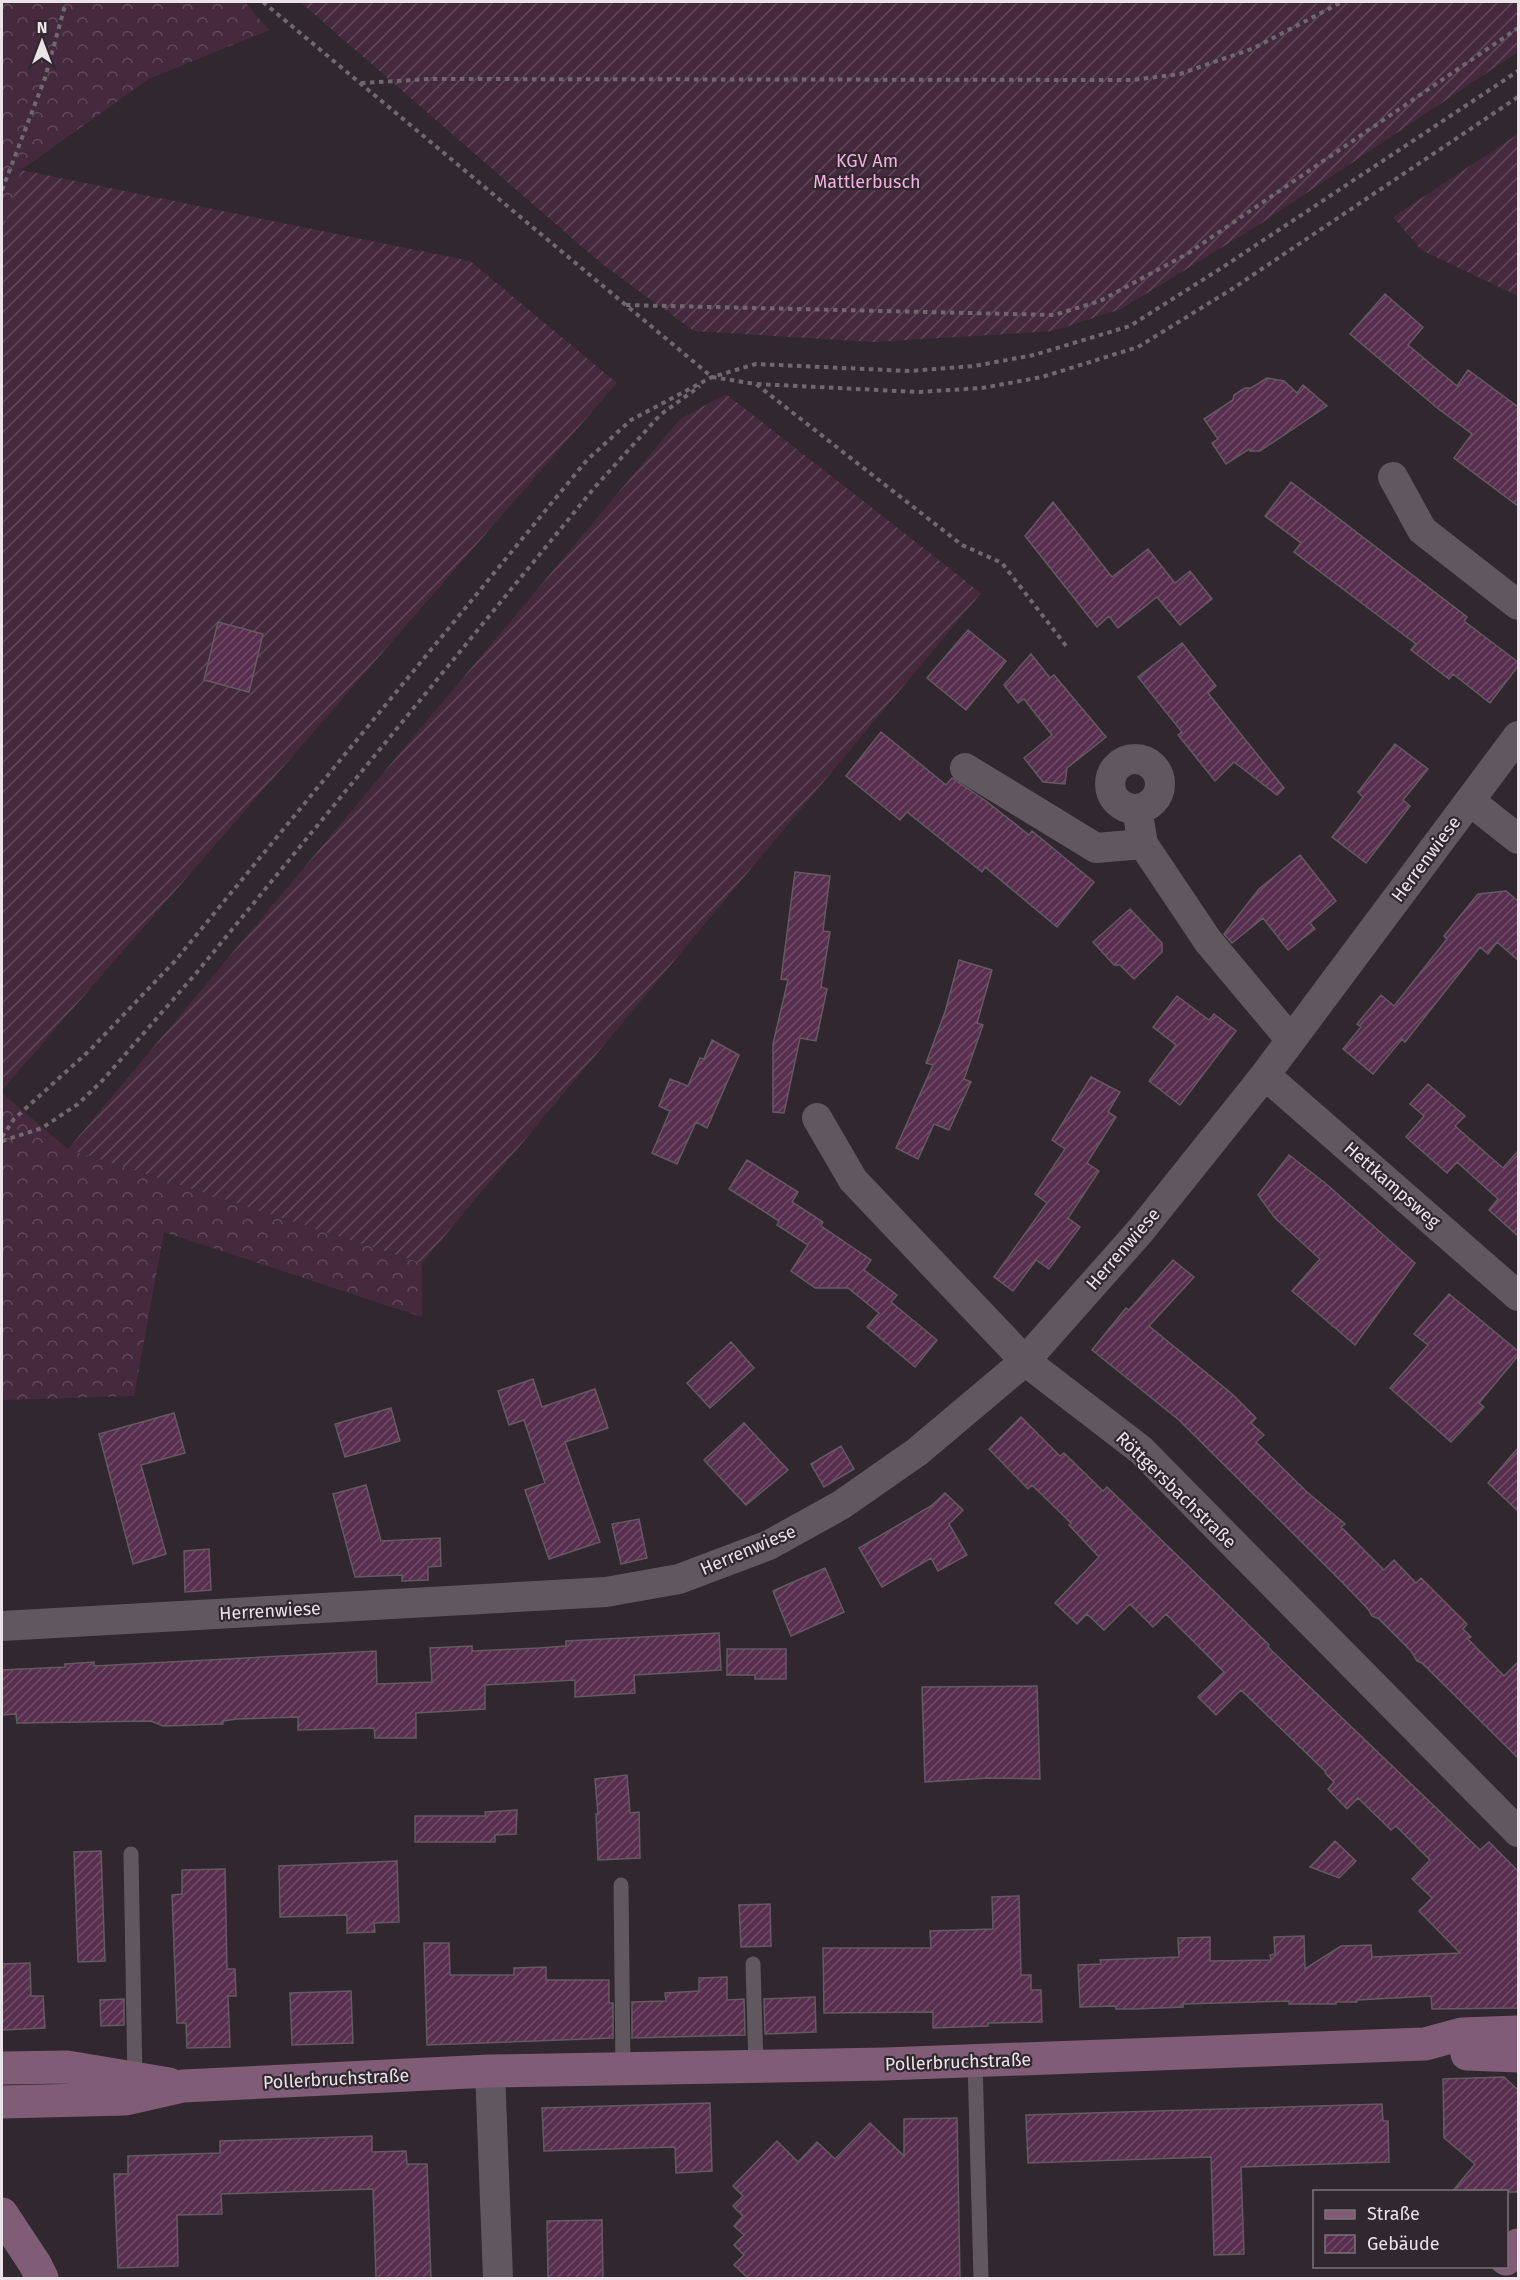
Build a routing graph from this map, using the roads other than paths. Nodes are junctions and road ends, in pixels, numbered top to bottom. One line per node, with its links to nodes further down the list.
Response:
1 (1393, 477): 2 (street)
2 (1518, 605)
3 (1518, 736): 5 (street, Herrenwiese)
4 (964, 768): 8 (street)
5 (1470, 801): 7 (street); 9 (street, Herrenwiese)
6 (1137, 809): 8 (street)
7 (1518, 839)
8 (1143, 844): 9 (street)
9 (1290, 1038): 10 (street, Herrenwiese)
10 (1265, 1075): 12 (street, Hettkampsweg); 13 (street, Herrenwiese)
11 (817, 1118): 13 (street, Röttgersbachstraße)
12 (1518, 1296)
13 (1025, 1362): 14 (street, Herrenwiese); 15 (street, Röttgersbachstraße)
14 (2, 1626)
15 (1518, 1832)
16 (130, 1854): 27 (lane)
17 (621, 1885): 25 (lane)
18 (753, 1964): 23 (lane)
19 (1518, 2032): 20 (street, Pollerbruchstraße)
20 (1425, 2044): 21 (street, Pollerbruchstraße); 22 (street, Pollerbruchstraße)
21 (1518, 2056)
22 (975, 2061): 23 (street, Pollerbruchstraße); 35 (lane)
23 (756, 2067): 25 (street, Pollerbruchstraße)
24 (2, 2068): 27 (street, Pollerbruchstraße)
25 (623, 2069): 26 (street, Pollerbruchstraße)
26 (490, 2072): 27 (street, Pollerbruchstraße); 34 (street)
27 (135, 2087): 28 (street, Pollerbruchstraße)
28 (2, 2102)
29 (2, 2214): 33 (street)
30 (2, 2237): 33 (street)
31 (1518, 2245): 32 (street)
32 (1508, 2257)
33 (38, 2271)
34 (498, 2278)
35 (981, 2278)

